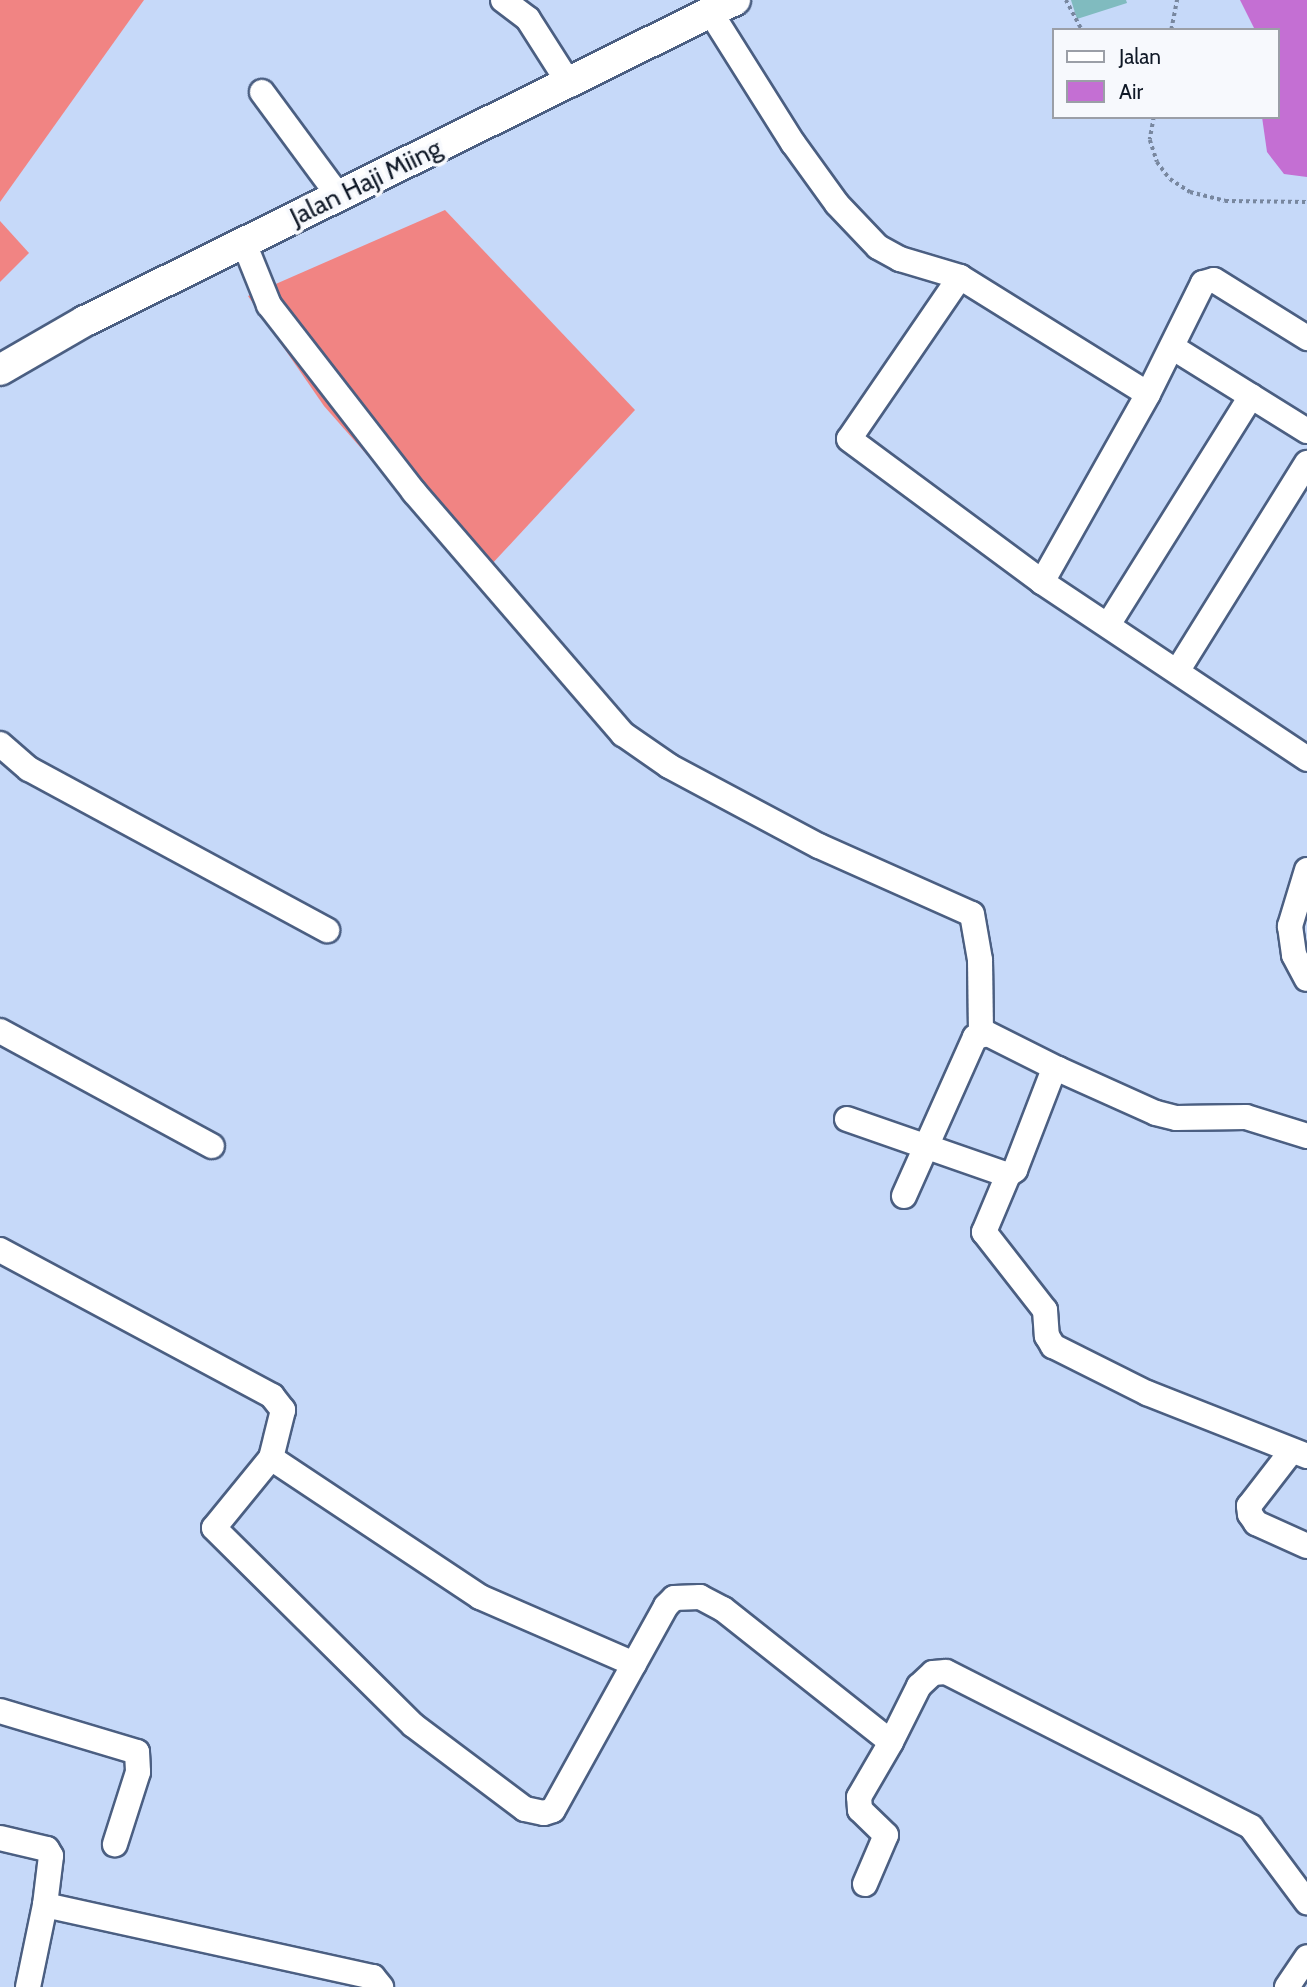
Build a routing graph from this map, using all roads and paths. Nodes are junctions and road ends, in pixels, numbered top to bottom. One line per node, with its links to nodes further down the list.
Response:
1 (503, 0): 7 (street)
2 (1066, 0): 5 (path)
3 (1177, 0): 6 (path)
4 (723, 6): 7 (main road, Jalan Haji Miing); 13 (street)
5 (1081, 28)
6 (1171, 28)
7 (570, 85): 10 (main road, Jalan Haji Miing)
8 (262, 92): 10 (street)
9 (1154, 119): 11 (path)
10 (338, 195): 12 (main road, Jalan Haji Miing)
11 (1307, 202)
12 (244, 243): 16 (main road, Jalan Haji Miing); 30 (street)
13 (960, 277): 17 (street); 21 (street)
14 (1307, 338): 15 (street)
15 (1172, 347): 17 (street); 18 (street)
16 (0, 370)
17 (1148, 394): 21 (street)
18 (1251, 396): 19 (street); 22 (street)
19 (1307, 430)
20 (1307, 463): 23 (street)
21 (1042, 582): 22 (street)
22 (1108, 625): 23 (street)
23 (1178, 670): 25 (street)
24 (0, 744): 27 (street)
25 (1307, 759)
26 (1307, 870): 28 (street)
27 (327, 930)
28 (1307, 979)
29 (0, 1031): 34 (street)
30 (981, 1033): 31 (street); 35 (street)
31 (1058, 1069): 33 (street); 36 (street)
32 (847, 1119): 35 (street)
33 (1307, 1136)
34 (212, 1146)
35 (927, 1148): 36 (street); 37 (street)
36 (1008, 1175): 39 (street)
37 (904, 1196)
38 (0, 1250): 40 (street)
39 (1299, 1455): 41 (street)
40 (271, 1458): 42 (street); 42 (street)
41 (1307, 1546)
42 (634, 1664): 44 (street)
43 (0, 1711): 46 (street)
44 (891, 1742): 47 (street); 48 (street)
45 (0, 1838): 49 (street)
46 (115, 1844)
47 (865, 1884)
48 (1304, 1900)
49 (46, 1905): 51 (street); 52 (street)
50 (1307, 1956): 53 (street)
51 (28, 1987)
52 (381, 1987)
53 (1287, 1987)

